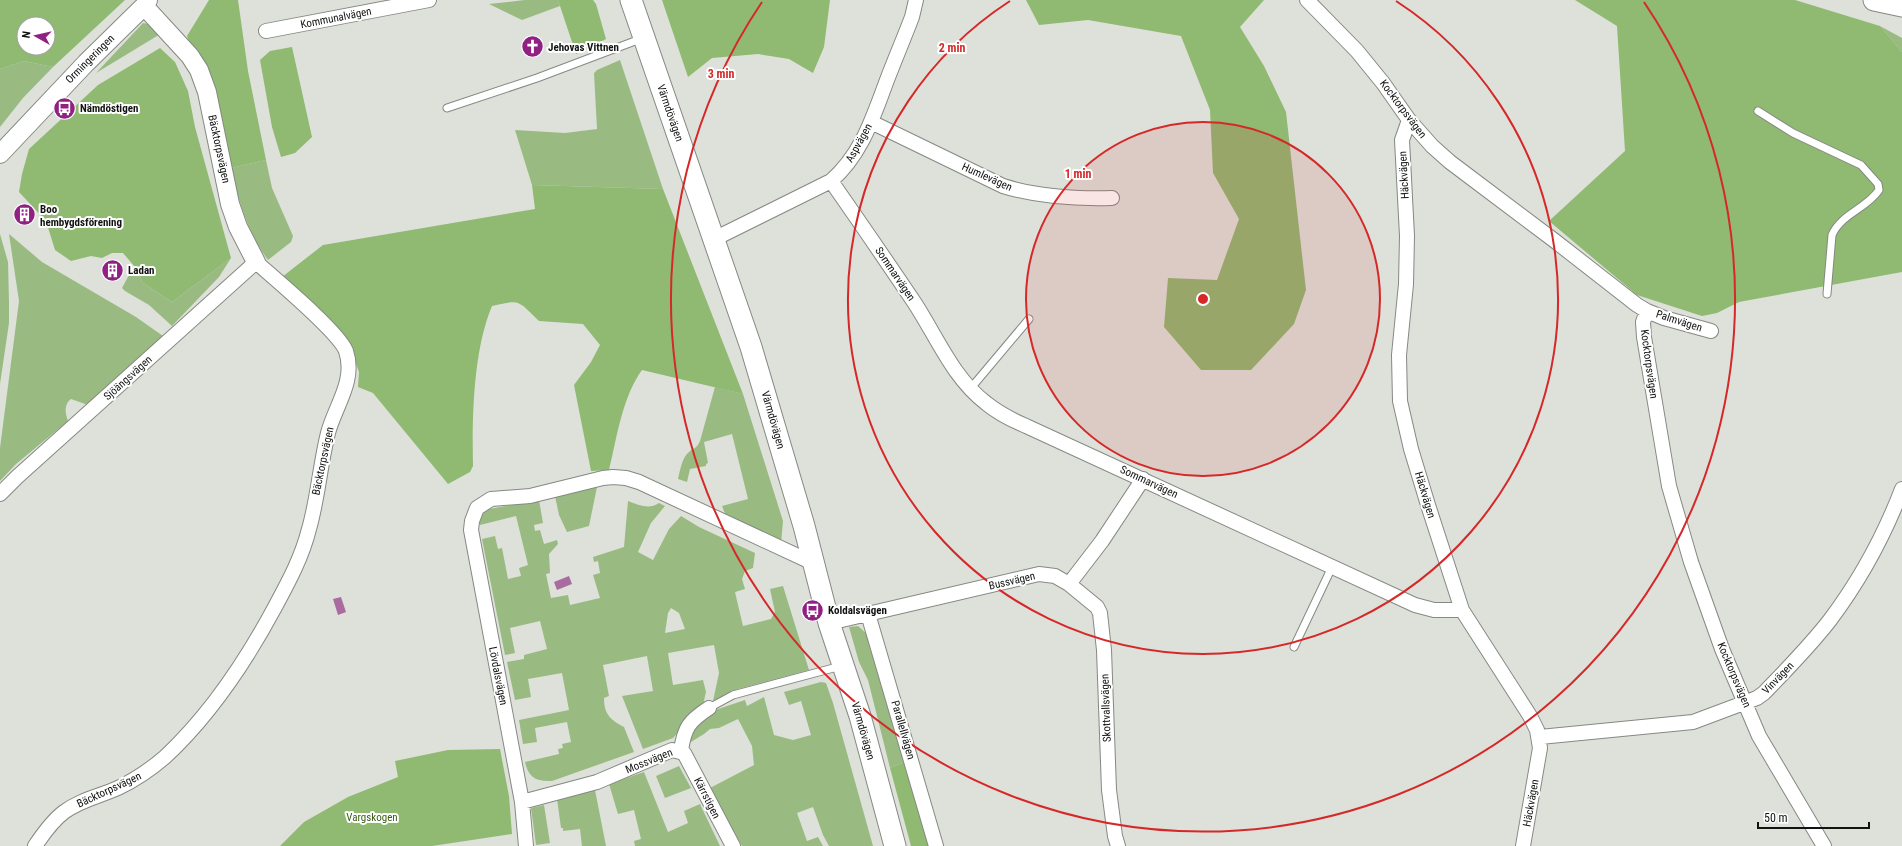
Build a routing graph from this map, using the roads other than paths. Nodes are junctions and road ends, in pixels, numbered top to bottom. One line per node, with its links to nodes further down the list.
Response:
1 (429, 0): 8 (street, Kommunalvägen)
2 (631, 0): 9 (main road, Värmdövägen)
3 (916, 0): 13 (street, Aspvägen)
4 (1307, 0): 12 (street, Kocktorpsvägen)
5 (1874, 0): 7 (main road)
6 (146, 3): 14 (street, Ormingeringen); 18 (street, Bäcktorpsvägen)
7 (1902, 6)
8 (266, 31)
9 (644, 38): 10 (lane); 17 (main road, Värmdövägen)
10 (447, 108)
11 (1758, 111): 19 (lane)
12 (1409, 120): 20 (street, Kocktorpsvägen); 30 (street, Häckvägen)
13 (871, 122): 15 (street, Aspvägen); 16 (street, Humlevägen)
14 (0, 154)
15 (831, 181): 17 (street, Aspvägen); 23 (street, Sommarvägen)
16 (1112, 198)
17 (714, 239): 27 (main road, Värmdövägen)
18 (256, 262): 26 (street, Sjöängsvägen); 40 (street, Bäcktorpsvägen)
19 (1827, 294)
20 (1647, 311): 22 (street, Palmvägen); 35 (street, Kocktorpsvägen)
21 (1029, 319): 23 (lane)
22 (1711, 331)
23 (971, 388): 24 (street, Sommarvägen)
24 (1143, 479): 28 (street, Sommarvägen); 29 (street)
25 (1902, 489): 35 (street, Vinvägen)
26 (0, 494)
27 (813, 563): 32 (main road, Värmdövägen); 39 (street, Lövdalsvägen)
28 (1332, 567): 30 (street, Sommarvägen); 33 (lane)
29 (1069, 584): 31 (street, Bussvägen); 45 (street, Skottvallsvägen)
30 (1462, 610): 37 (street, Häckvägen)
31 (868, 614): 32 (street, Bussvägen); 44 (street, Parallellvägen)
32 (829, 623): 34 (main road, Värmdövägen)
33 (1294, 647)
34 (842, 666): 36 (lane, Mossvägen); 43 (main road, Värmdövägen)
35 (1745, 704): 37 (street, Vinvägen); 47 (street, Kocktorpsvägen)
36 (708, 708): 38 (street, Mossvägen)
37 (1540, 738): 46 (street, Häckvägen)
38 (680, 751): 39 (street, Mossvägen); 42 (street, Kärrstigen)
39 (522, 802): 41 (street, Lövdalsvägen)
40 (35, 846)
41 (526, 846)
42 (733, 846)
43 (895, 846)
44 (936, 846)
45 (1118, 846)
46 (1523, 846)
47 (1824, 846)

